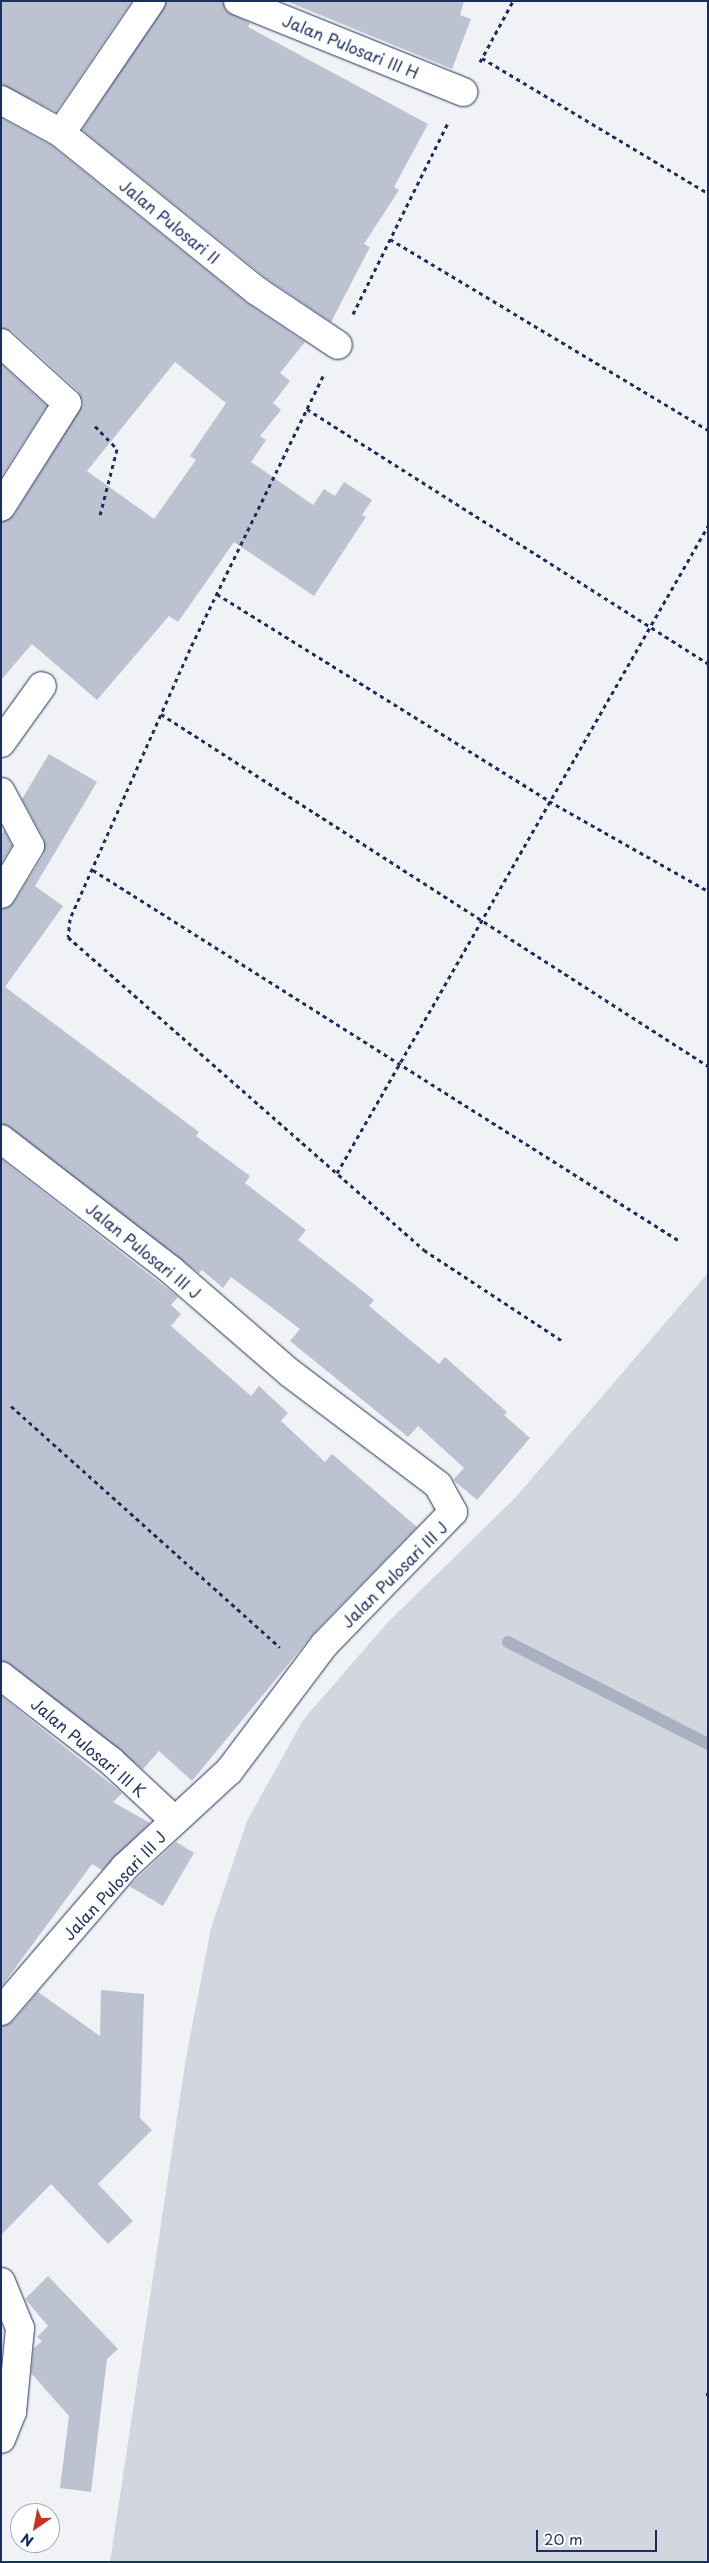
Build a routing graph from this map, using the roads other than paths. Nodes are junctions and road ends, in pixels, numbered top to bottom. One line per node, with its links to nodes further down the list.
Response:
1 (151, 1): 5 (street)
2 (238, 1): 3 (street, Jalan Pulosari III H)
3 (463, 92)
4 (1, 100): 5 (street, Jalan Pulosari II)
5 (62, 133): 7 (street, Jalan Pulosari II)
6 (1, 344): 8 (street)
7 (338, 345)
8 (1, 508)
9 (42, 686): 10 (street)
10 (1, 743)
11 (1, 792): 12 (street)
12 (1, 894)
13 (1, 1139): 15 (street, Jalan Pulosari III J)
14 (1, 1676): 15 (street, Jalan Pulosari III K)
15 (174, 1820): 16 (street, Jalan Pulosari III J)
16 (2, 2008)
17 (1, 2282): 18 (street)
18 (1, 2439)

